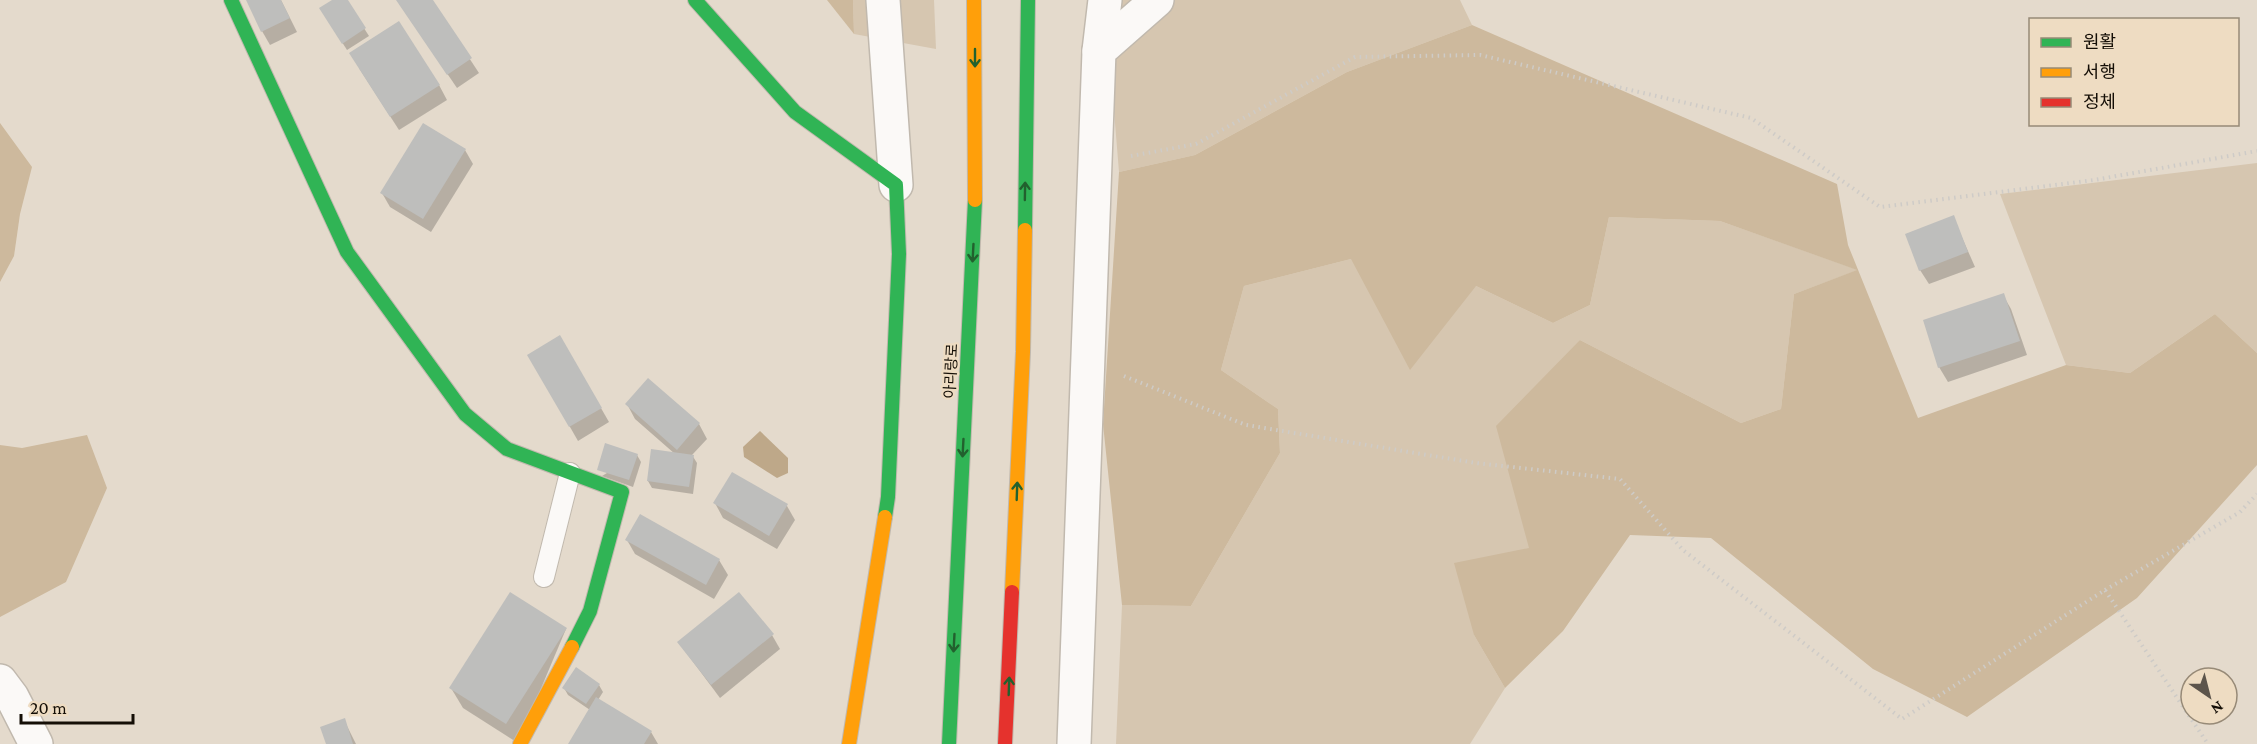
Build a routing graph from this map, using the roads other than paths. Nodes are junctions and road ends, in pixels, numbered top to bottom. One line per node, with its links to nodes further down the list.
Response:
1 (231, 0): 10 (main road)
2 (695, 0): 9 (main road)
3 (883, 0): 9 (street)
4 (975, 0): 16 (main road, 아리랑로, one-way to 16)
5 (1028, 0): 17 (main road, one-way to 5)
6 (1105, 0): 8 (street)
7 (1157, 0): 8 (street)
8 (1099, 51): 18 (street)
9 (896, 185): 15 (main road)
10 (570, 473): 11 (lane); 14 (main road)
11 (544, 577)
12 (0, 681): 13 (street)
13 (36, 744)
14 (520, 744)
15 (849, 744)
16 (949, 744)
17 (1005, 744)
18 (1074, 744)

